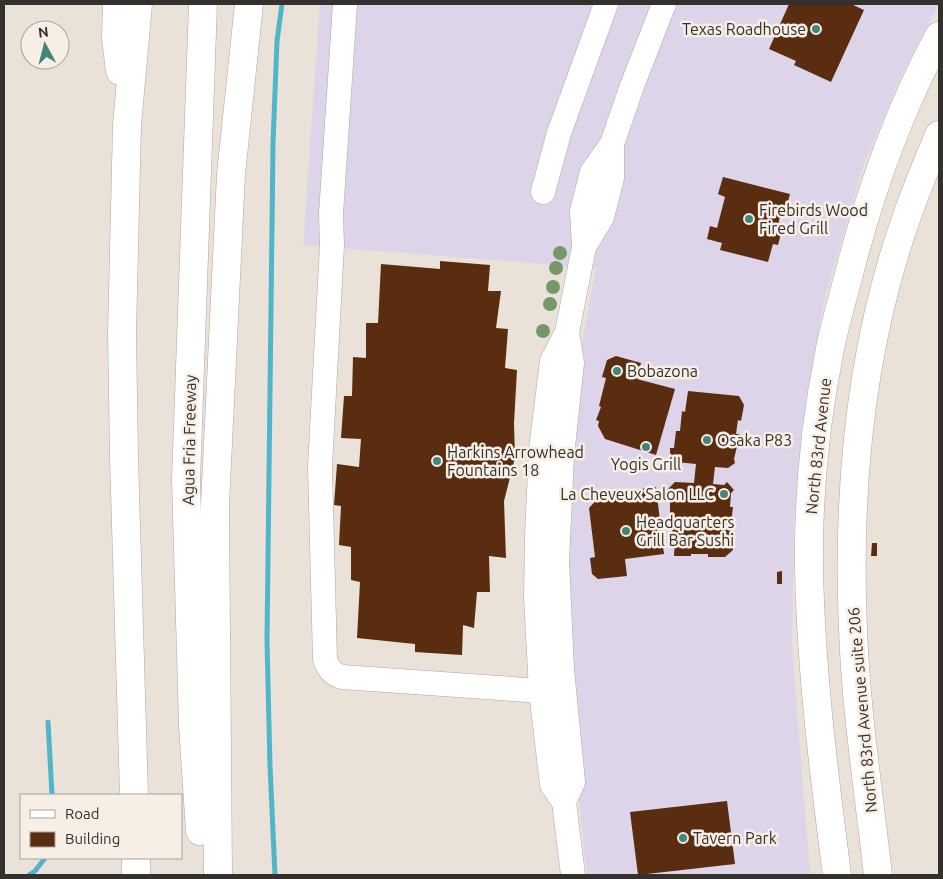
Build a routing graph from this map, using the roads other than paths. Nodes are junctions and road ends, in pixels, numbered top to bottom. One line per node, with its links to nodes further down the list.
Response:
1 (117, 4): 9 (main road)
2 (138, 4): 9 (main road)
3 (204, 4): 16 (main road, Agua Fria Freeway)
4 (249, 4): 17 (main road)
5 (345, 4): 12 (street)
6 (606, 4): 11 (street)
7 (664, 4): 12 (street)
8 (939, 36): 19 (main road, North 83rd Avenue)
9 (127, 125): 13 (main road)
10 (939, 135): 20 (main road, North 83rd Avenue suite 206)
11 (543, 192)
12 (552, 690): 18 (street)
13 (134, 794)
14 (136, 859): 15 (main road)
15 (136, 875)
16 (204, 875)
17 (218, 875)
18 (573, 875)
19 (837, 875)
20 (878, 875)

